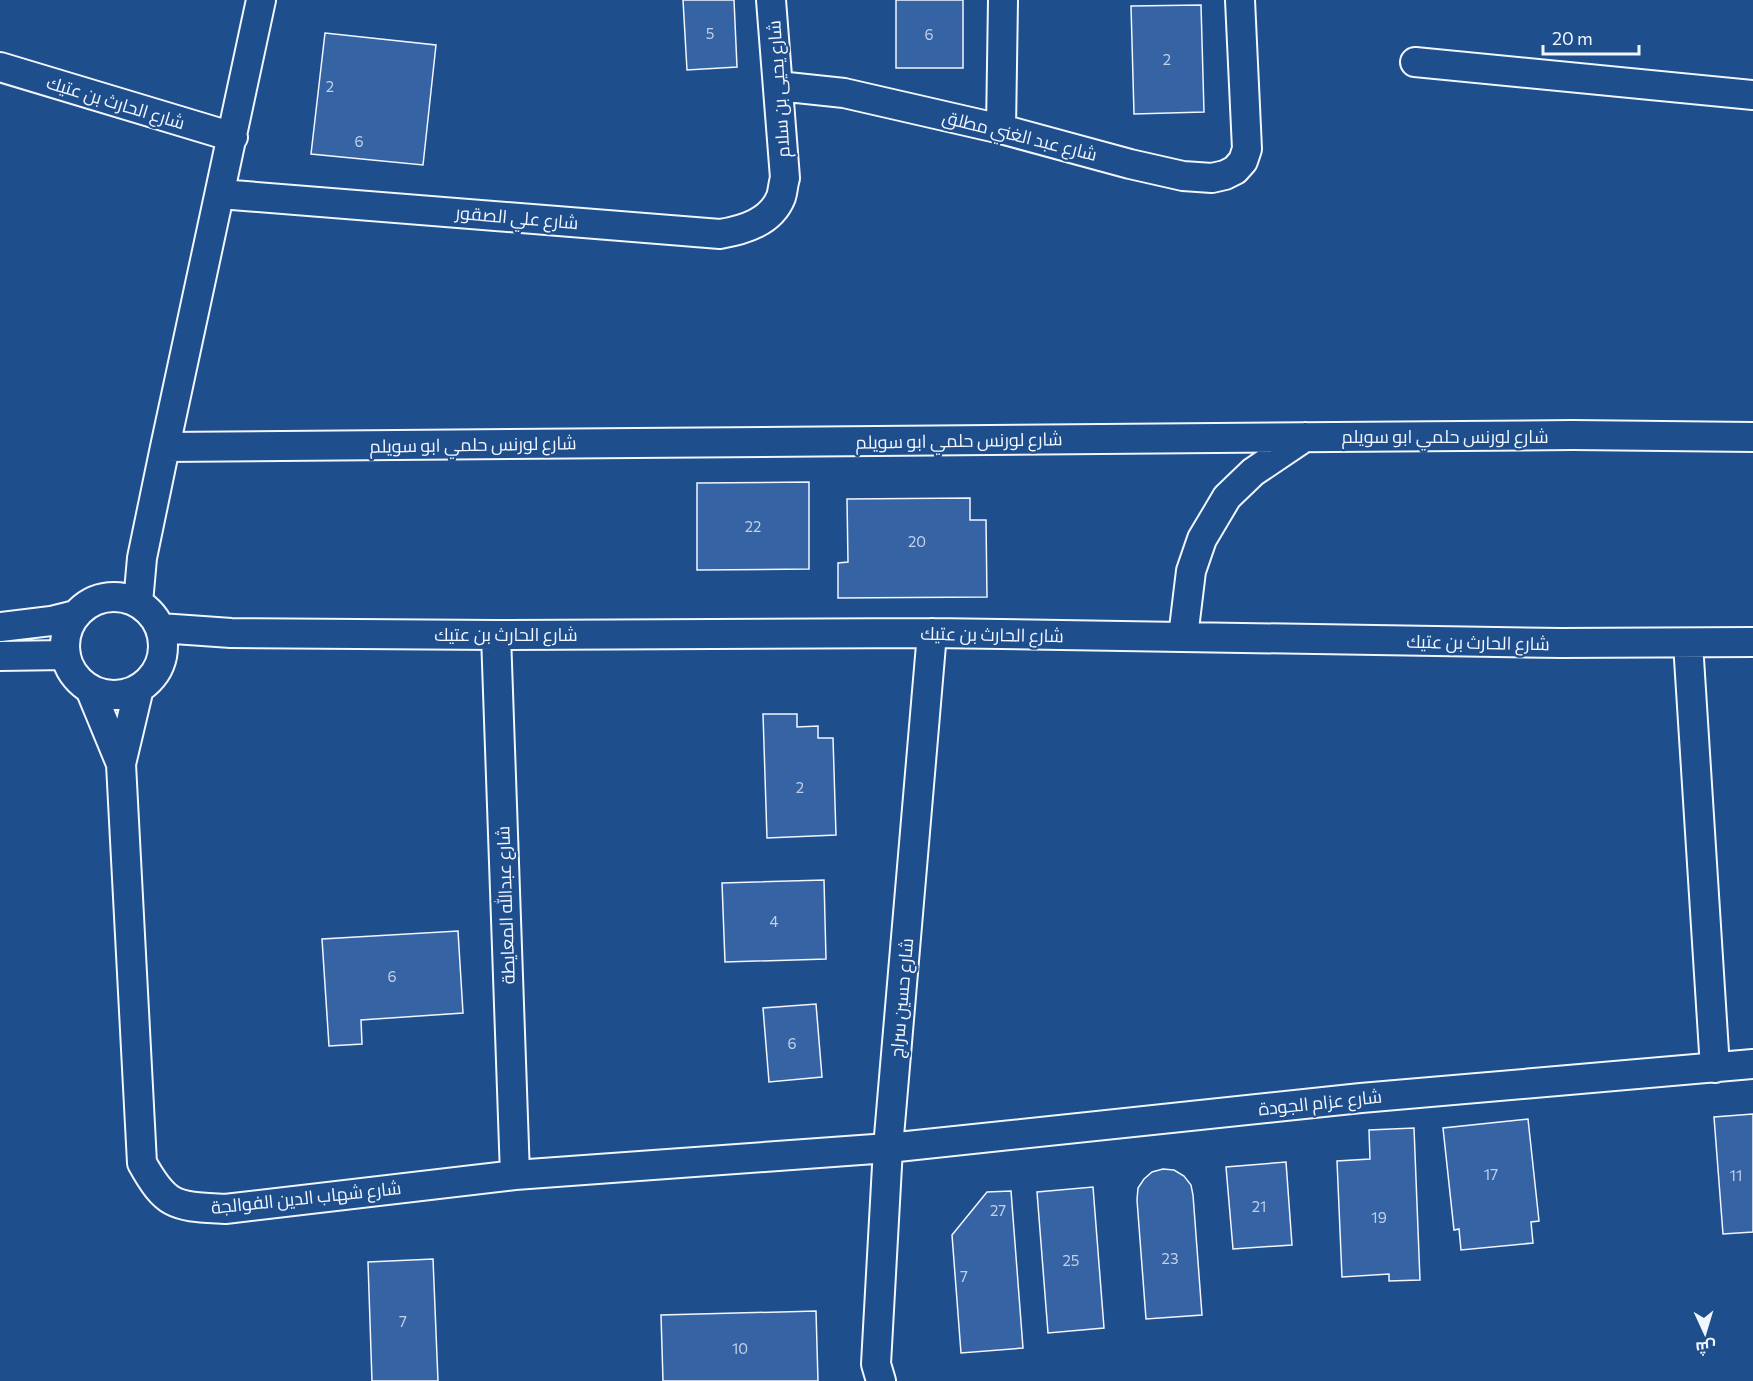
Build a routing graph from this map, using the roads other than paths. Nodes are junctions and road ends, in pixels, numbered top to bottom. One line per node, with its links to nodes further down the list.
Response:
1 (261, 0): 10 (street)
2 (771, 0): 7 (street, شارع يحيى بن سلام)
3 (1004, 0): 9 (street)
4 (1240, 0): 9 (street, شارع عبد الغني مطلق)
5 (1415, 62): 8 (street)
6 (0, 68): 10 (street, شارع الحارث بن عتيك)
7 (778, 86): 9 (street, شارع عبد الغني مطلق); 11 (street, شارع يحيى بن سلام)
8 (1753, 95)
9 (1002, 129)
10 (232, 137): 12 (street)
11 (784, 178): 12 (street, شارع علي الصقور)
12 (220, 194): 15 (street)
13 (1305, 437): 14 (street, شارع لورنس حلمي ابو سويلم); 15 (street, شارع لورنس حلمي ابو سويلم); 25 (street)
14 (1753, 437)
15 (165, 447): 16 (street)
16 (142, 558): 17 (street); 18 (street)
17 (104, 598): 18 (street); 19 (street)
18 (138, 603): 21 (street)
19 (75, 615): 20 (street); 28 (street)
20 (0, 627)
21 (160, 628): 22 (street, شارع الحارث بن عتيك); 30 (street)
22 (231, 633): 24 (street, شارع الحارث بن عتيك); 30 (street, شارع الحارث بن عتيك)
23 (933, 633): 24 (street, شارع الحارث بن عتيك); 25 (street, شارع الحارث بن عتيك); 36 (street, شارع حسين سراج)
24 (495, 635): 37 (street, شارع عبدالله المعايطة)
25 (1183, 637): 27 (street, شارع الحارث بن عتيك)
26 (1753, 642): 27 (street, شارع الحارث بن عتيك)
27 (1688, 643): 35 (street)
28 (66, 655): 29 (street); 32 (street)
29 (0, 656)
30 (160, 662): 31 (street)
31 (139, 688): 32 (street); 33 (street, شارع شهاب الدين الفوالجة)
32 (90, 689): 33 (street, شارع شهاب الدين الفوالجة)
33 (121, 764): 37 (street, شارع شهاب الدين الفوالجة)
34 (1753, 1064): 35 (street, شارع عزام الجودة)
35 (1715, 1068): 36 (street, شارع عزام الجودة)
36 (888, 1148): 37 (street, شارع شهاب الدين الفوالجة); 38 (street, شارع حسين سراج)
37 (514, 1174)
38 (875, 1375)

